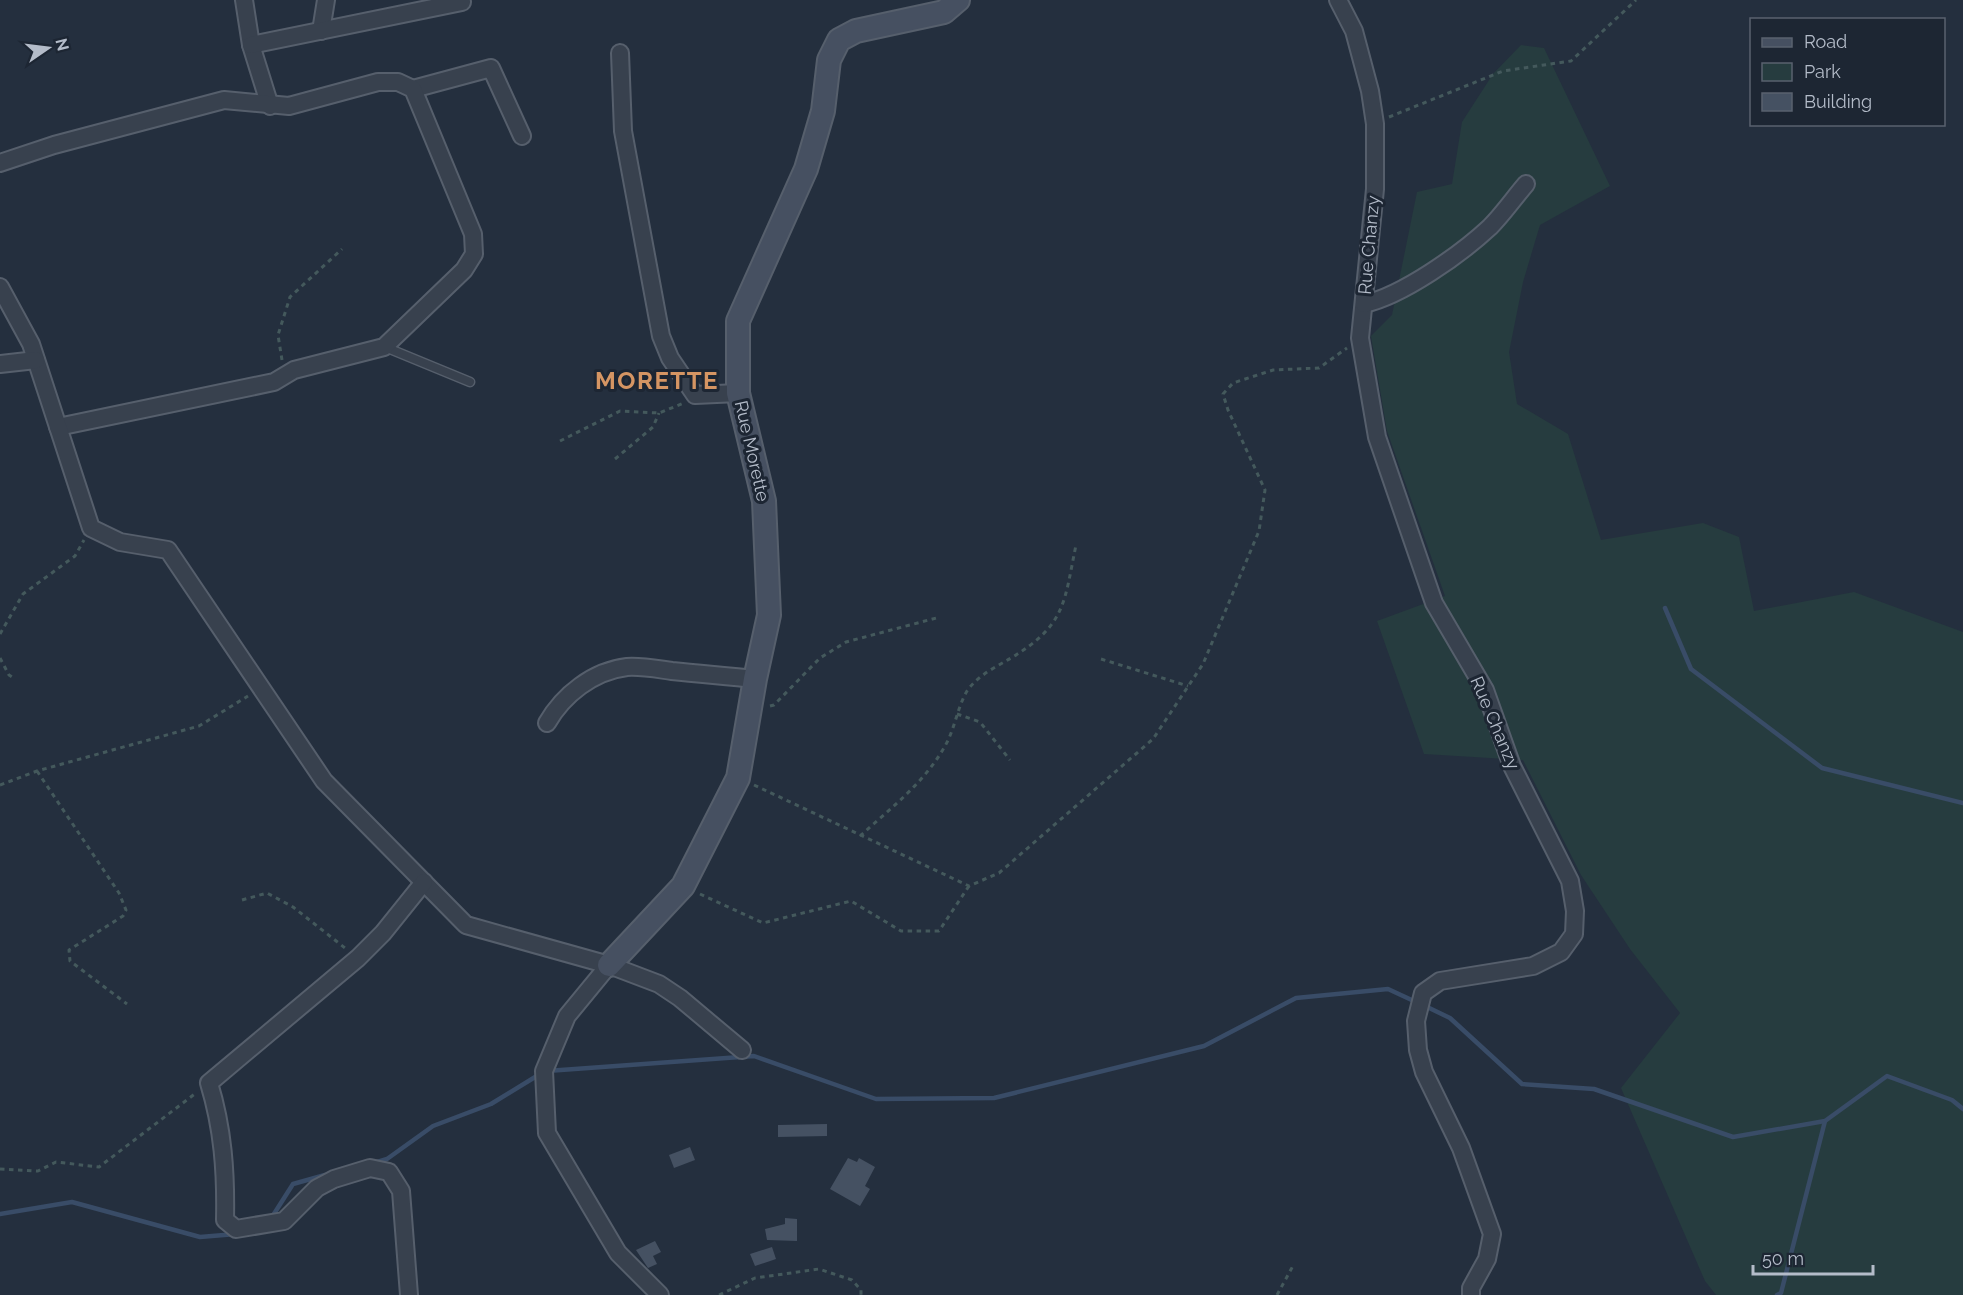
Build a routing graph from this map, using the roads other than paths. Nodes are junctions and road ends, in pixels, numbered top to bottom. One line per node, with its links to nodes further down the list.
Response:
1 (244, 0): 7 (street)
2 (326, 0): 6 (street)
3 (958, 0): 20 (street, Rue Morette)
4 (1338, 0): 15 (street, Rue Chanzy)
5 (462, 2): 6 (street)
6 (321, 31): 7 (street)
7 (251, 45): 10 (street)
8 (620, 53): 20 (street)
9 (413, 88): 10 (street); 11 (street); 16 (street)
10 (270, 106): 12 (street)
11 (522, 136)
12 (0, 163)
13 (1526, 184): 15 (street)
14 (1, 290): 17 (street)
15 (1364, 304): 29 (street, Rue Chanzy)
16 (384, 347): 19 (lane); 21 (street)
17 (36, 360): 18 (street); 21 (street)
18 (0, 364)
19 (470, 382)
20 (738, 393): 22 (street, Rue Morette)
21 (58, 427): 24 (street)
22 (754, 679): 23 (street); 25 (street, Rue Morette)
23 (547, 723)
24 (424, 882): 25 (street); 27 (street)
25 (609, 965): 26 (street); 28 (street)
26 (742, 1050)
27 (409, 1295)
28 (660, 1295)
29 (1471, 1295)

